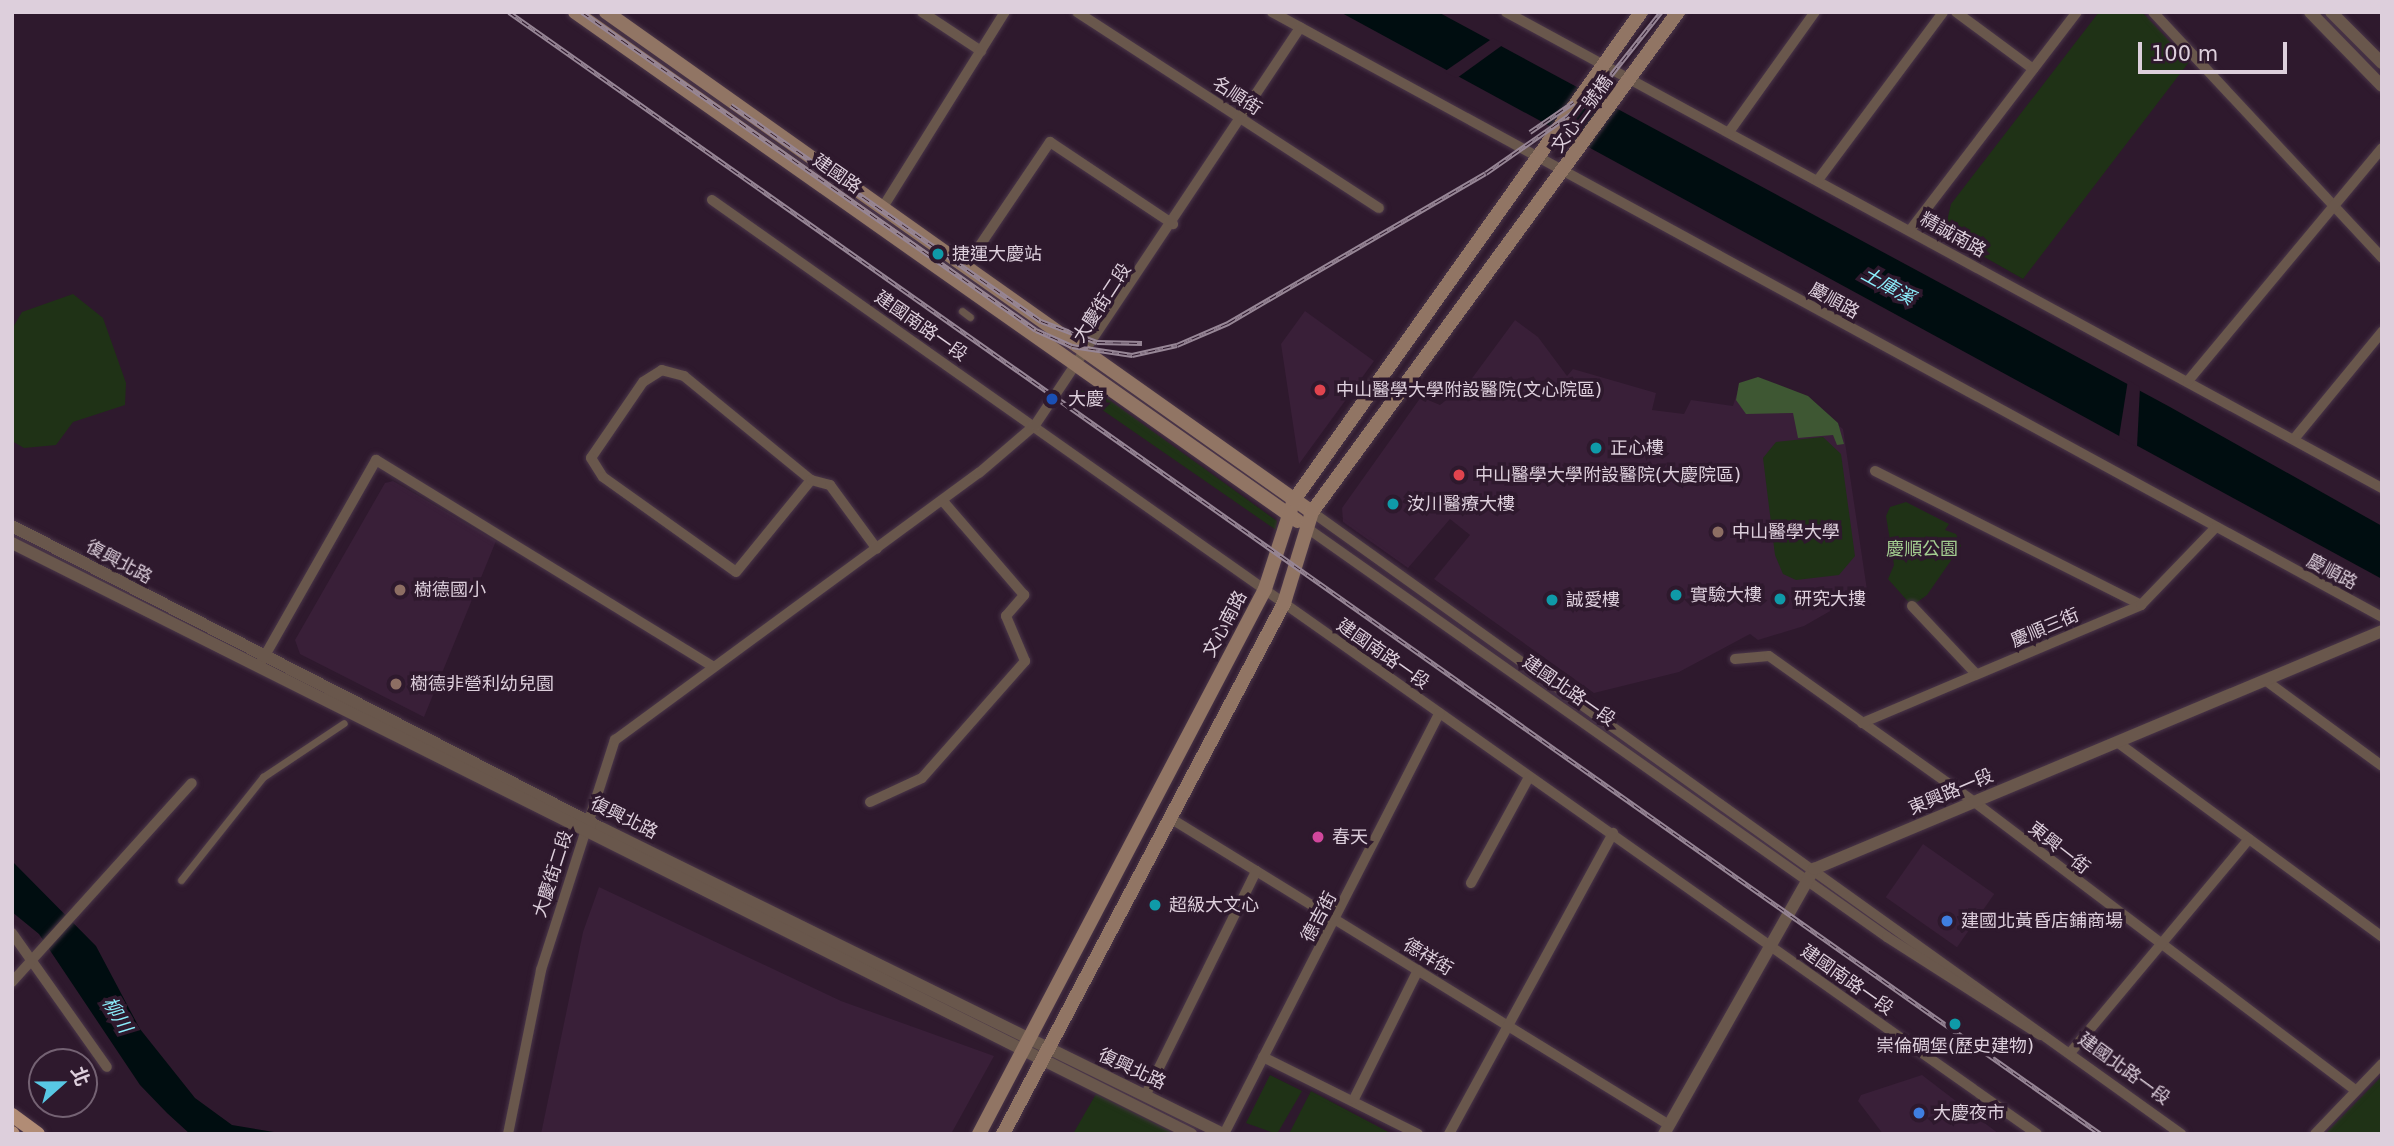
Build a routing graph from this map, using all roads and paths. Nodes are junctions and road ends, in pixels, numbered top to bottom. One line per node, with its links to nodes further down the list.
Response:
1 (575, 12): 42 (main road, 建國路)
2 (606, 12): 32 (main road, 建國路)
3 (922, 12): 18 (street)
4 (1005, 12): 18 (street)
5 (1077, 12): 24 (street, 名順街)
6 (1272, 12): 17 (street, 慶順路)
7 (1506, 12): 20 (street, 精誠南路)
8 (1642, 12): 20 (main road)
9 (1678, 12): 22 (main road)
10 (1815, 12): 25 (street)
11 (1943, 12): 29 (street)
12 (1956, 12): 21 (street)
13 (2077, 12): 21 (street)
14 (2152, 12): 31 (street)
15 (2310, 12): 23 (street)
16 (2331, 12): 19 (street)
17 (1300, 27): 24 (street, 大慶街二段); 27 (street, 慶順路)
18 (981, 51): 32 (street)
19 (2382, 63)
20 (1603, 67): 22 (street, 精誠南路); 27 (main road, 文心二號橋)
21 (2033, 69): 35 (street)
22 (1630, 81): 25 (street, 精誠南路); 28 (main road, 文心二號橋)
23 (2382, 86)
24 (1241, 117): 33 (street, 名順街); 34 (street, 大慶街二段)
25 (1729, 132): 29 (street, 精誠南路)
26 (2382, 148): 31 (street)
27 (1541, 157): 28 (street, 慶順路); 50 (main road, 文心南路)
28 (1565, 170): 51 (main road); 54 (street, 慶順路)
29 (1818, 180): 35 (street, 精誠南路)
30 (712, 200): 44 (street, 建國南路一段)
31 (2337, 204): 36 (street); 43 (street)
32 (883, 208): 37 (main road, 建國路)
33 (1380, 208)
34 (1173, 224): 37 (street); 41 (street, 大慶街二段)
35 (1911, 229): 43 (street, 精誠南路)
36 (2382, 258)
37 (966, 265): 41 (main road, 建國路)
38 (962, 311): 39 (street)
39 (970, 317)
40 (2382, 332): 45 (street)
41 (1088, 353): 42 (street, 大慶街二段); 50 (main road, 建國北路一段)
42 (1078, 367): 44 (street, 大慶街二段); 52 (main road, 建國北路一段)
43 (2189, 381): 45 (street, 精誠南路)
44 (1035, 425): 49 (street, 大慶街二段); 58 (street, 建國南路一段)
45 (2294, 439): 48 (street, 精誠南路)
46 (1875, 471): 60 (street)
47 (811, 480): 47 (street); 57 (street)
48 (2382, 488)
49 (942, 500): 57 (street, 大慶街二段); 78 (street)
50 (1294, 500): 51 (main road, 建國北路一段); 52 (main road, 文心南路)
51 (1312, 512): 55 (main road); 83 (street, 建國北路一段)
52 (1291, 516): 55 (main road, 建國北路一段); 58 (main road, 文心南路)
53 (12, 526): 64 (street, 復興北路)
54 (2216, 527): 60 (street, 慶順三街); 62 (street, 慶順路)
55 (1307, 528): 59 (main road); 86 (street, 建國北路一段)
56 (12, 543): 66 (street, 復興北路)
57 (877, 549): 67 (street, 大慶街二段)
58 (1265, 589): 59 (street, 建國南路一段); 98 (main road, 文心南路)
59 (1284, 603): 70 (street, 建國南路一段); 79 (main road)
60 (2141, 604): 68 (street, 慶順三街)
61 (1912, 606): 68 (street)
62 (2382, 617)
63 (2382, 631): 69 (street, 東興路一段)
64 (268, 655): 66 (street); 67 (street); 80 (street, 復興北路)
65 (1735, 659): 72 (street, 東興一街)
66 (259, 666): 80 (street, 復興北路)
67 (712, 666): 80 (street, 大慶街二段)
68 (1976, 674): 72 (street, 慶順三街)
69 (2265, 680): 73 (street, 東興路一段); 74 (street)
70 (1439, 713): 75 (street, 建國南路一段); 88 (street, 德吉街)
71 (344, 723): 85 (street)
72 (1862, 723): 77 (street, 東興一街)
73 (2116, 742): 77 (street, 東興路一段); 82 (street)
74 (2382, 766)
75 (1530, 777): 81 (street, 建國南路一段); 87 (street)
76 (192, 783): 93 (street)
77 (1973, 801): 83 (street, 東興路一段); 92 (street, 東興一街)
78 (870, 802)
79 (1170, 818): 84 (street, 德祥街); 100 (main road)
80 (585, 826): 98 (street, 復興北路); 110 (street, 大慶街二段)
81 (1613, 833): 91 (street, 建國南路一段); 96 (street)
82 (2249, 838): 90 (street); 92 (street)
83 (1814, 869): 86 (street); 97 (street, 建國北路一段)
84 (1256, 871): 88 (street, 德祥街); 105 (street)
85 (181, 880)
86 (1807, 882): 91 (street); 97 (street, 建國北路一段)
87 (1471, 883)
88 (1335, 919): 94 (street, 德祥街); 101 (street, 德吉街)
89 (12, 933): 93 (street)
90 (2382, 937)
91 (1770, 944): 108 (street); 117 (street, 建國南路一段)
92 (2158, 946): 99 (street); 104 (street, 東興一街)
93 (35, 960): 95 (street); 103 (street)
94 (1418, 970): 96 (street, 德祥街); 106 (street)
95 (12, 982)
96 (1507, 1023): 108 (street, 德祥街); 116 (street)
97 (2044, 1036): 99 (street, 建國北路一段)
98 (1025, 1044): 100 (street, 復興北路); 111 (main road, 文心南路)
99 (2070, 1053): 118 (street, 建國北路一段)
100 (1046, 1054): 105 (street, 復興北路); 112 (main road); 113 (street, 復興北路)
101 (1263, 1057): 106 (street); 114 (street, 德吉街)
102 (2382, 1064): 104 (street)
103 (107, 1067)
104 (2356, 1091): 119 (street)
105 (1146, 1094): 114 (street, 復興北路)
106 (1354, 1098): 115 (street)
107 (12, 1115): 109 (main road)
108 (1667, 1129)
109 (38, 1134)
110 (508, 1134)
111 (979, 1134)
112 (1003, 1134)
113 (1191, 1134)
114 (1224, 1134)
115 (1418, 1134)
116 (1448, 1134)
117 (2037, 1134)
118 (2181, 1134)
119 (2315, 1134)

